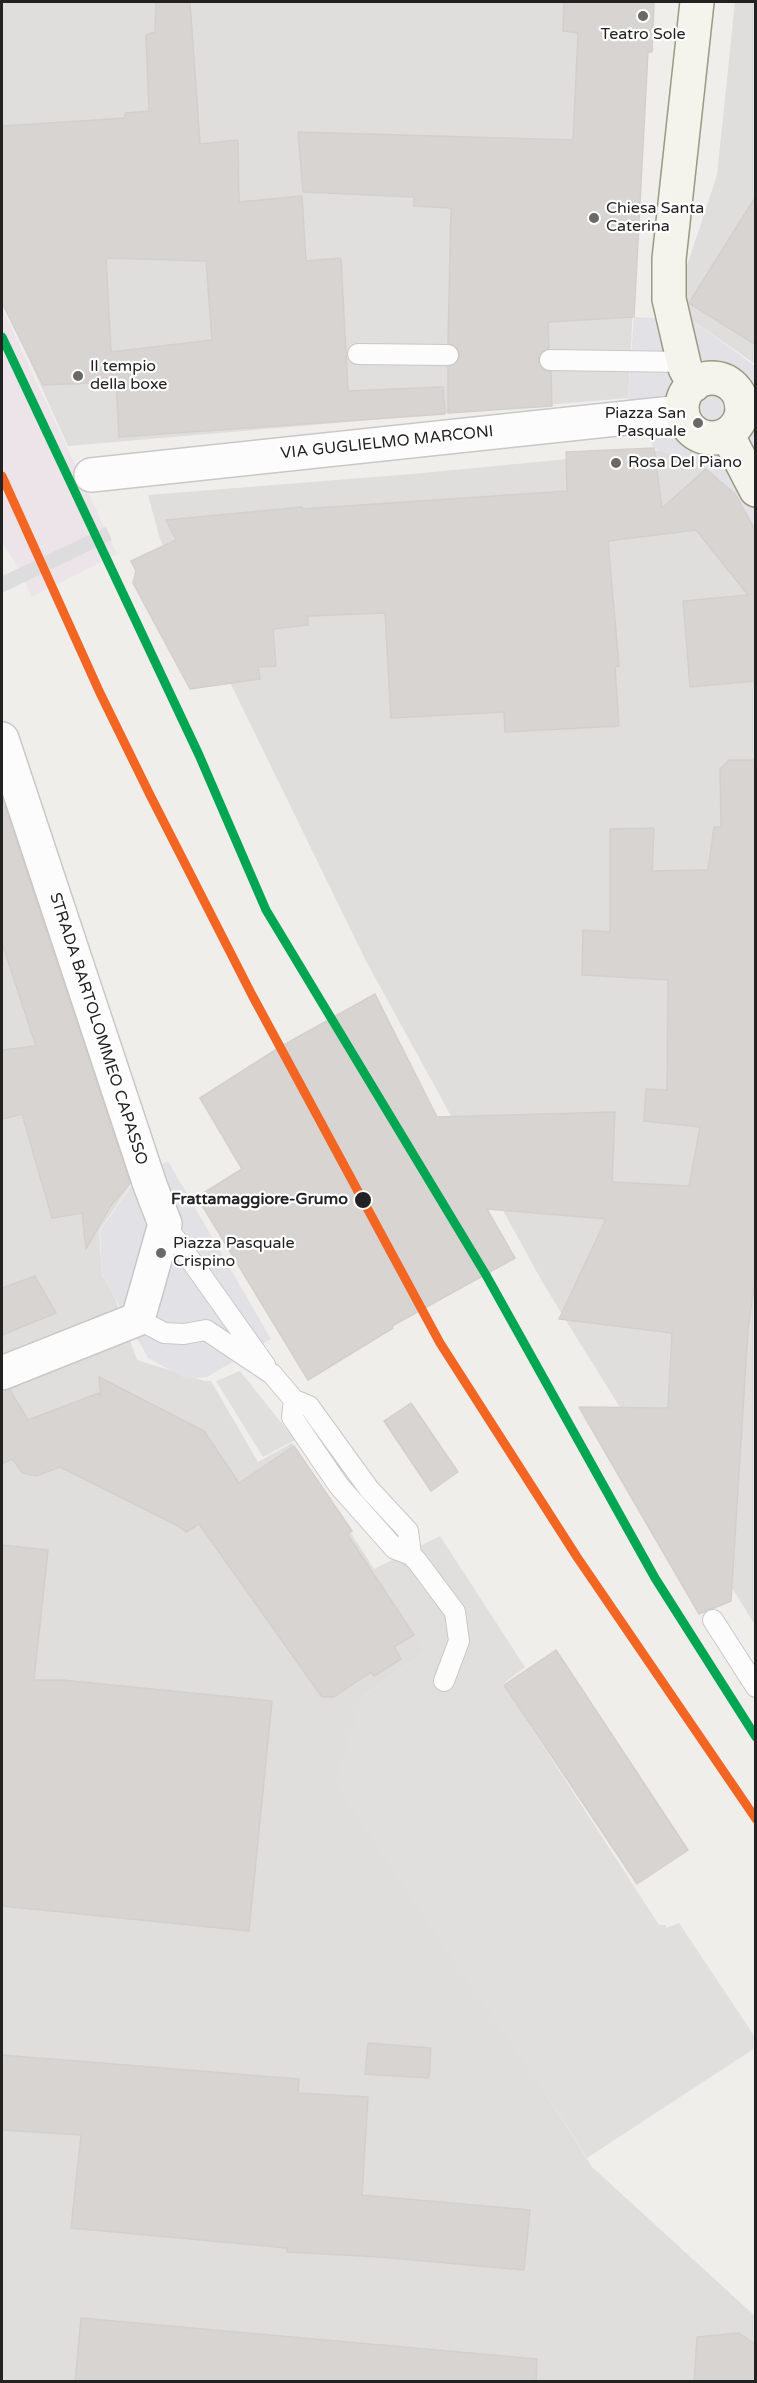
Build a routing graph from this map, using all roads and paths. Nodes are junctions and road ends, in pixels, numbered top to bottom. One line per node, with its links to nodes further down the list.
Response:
1 (698, 2): 5 (street)
2 (358, 354): 3 (lane)
3 (448, 355)
4 (550, 360): 5 (lane)
5 (687, 386): 6 (street); 7 (street); 8 (street, VIA GUGLIELMO MARCONI)
6 (748, 403): 7 (street)
7 (727, 434): 9 (street)
8 (91, 475)
9 (756, 490)
10 (2, 739): 11 (street, STRADA BARTOLOMMEO CAPASSO)
11 (165, 1224): 12 (street); 14 (lane)
12 (138, 1319): 13 (street); 14 (lane)
13 (2, 1373)
14 (272, 1374): 16 (lane)
15 (713, 1620): 17 (lane)
16 (444, 1681)
17 (756, 1687)

